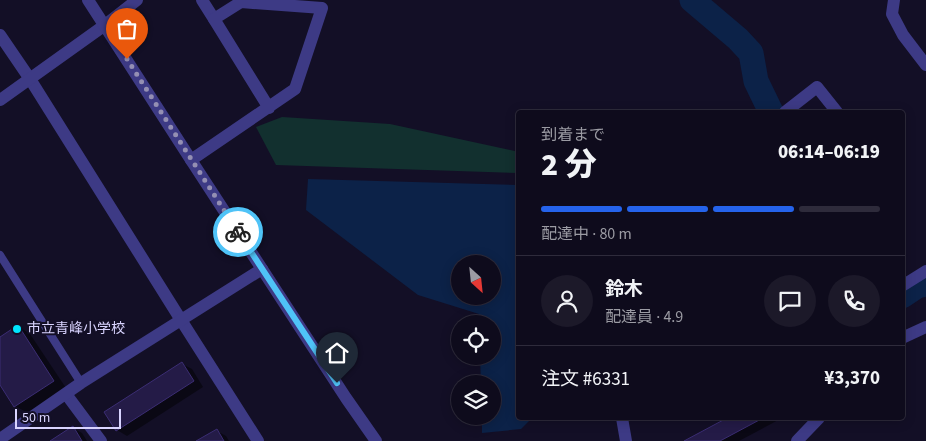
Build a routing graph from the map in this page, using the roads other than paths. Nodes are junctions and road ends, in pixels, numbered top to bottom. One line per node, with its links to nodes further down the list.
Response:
1 (88, 0): 6 (street)
2 (137, 0): 6 (street)
3 (202, 0): 5 (street)
4 (894, 0): 8 (street)
5 (214, 19): 11 (street); 11 (street)
6 (105, 25): 9 (street); 14 (street)
7 (0, 35): 9 (street)
8 (926, 66)
9 (30, 78): 10 (street); 19 (street)
10 (0, 100)
11 (269, 108): 14 (street)
12 (788, 110): 13 (street)
13 (835, 110)
14 (191, 160): 16 (street)
15 (0, 255): 22 (lane)
16 (262, 269): 19 (street); 29 (street)
17 (926, 271): 18 (street)
18 (905, 284)
19 (181, 320): 22 (street); 28 (street)
20 (926, 327): 21 (street)
21 (905, 337)
22 (81, 383): 23 (street)
23 (66, 394): 26 (street); 27 (street)
24 (622, 420): 30 (street)
25 (817, 420): 31 (street)
26 (0, 439)
27 (101, 441)
28 (258, 441)
29 (376, 441)
30 (626, 441)
31 (797, 441)

